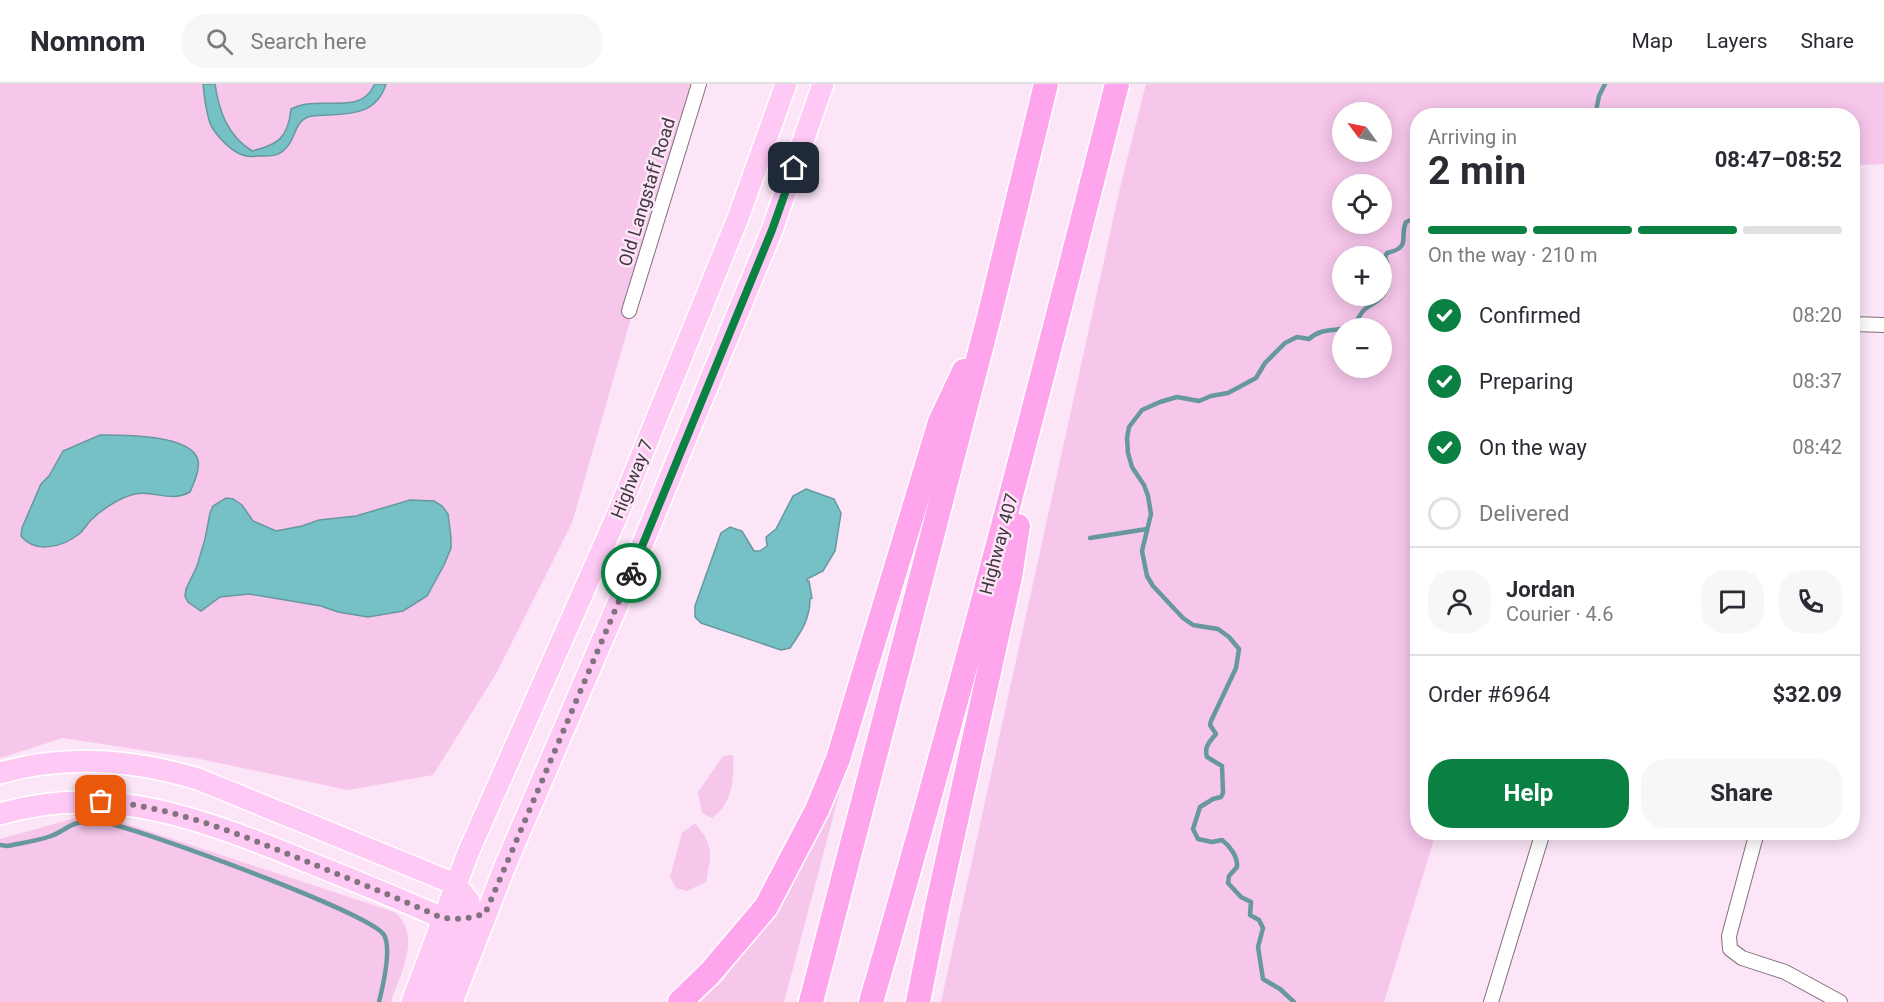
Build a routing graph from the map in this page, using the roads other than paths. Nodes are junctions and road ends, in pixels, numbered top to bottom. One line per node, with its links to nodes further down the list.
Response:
1 (699, 84): 6 (street, Old Langstaff Road)
2 (786, 84): 15 (main road, Highway 7)
3 (823, 84): 16 (main road, Highway 7)
4 (1046, 84): 7 (highway)
5 (1117, 84): 10 (highway, Highway 407)
6 (629, 311)
7 (989, 317): 21 (highway); 22 (highway)
8 (1860, 324): 9 (street)
9 (1884, 325)
10 (1038, 397): 23 (highway, Highway 407); 24 (highway)
11 (0, 773): 15 (main road)
12 (0, 814): 17 (main road)
13 (1541, 840): 25 (street)
14 (1755, 840): 26 (street)
15 (455, 884): 17 (main road)
16 (485, 914): 17 (main road); 20 (main road, Highway 7)
17 (452, 918): 18 (main road); 19 (main road)
18 (412, 1002)
19 (431, 1002)
20 (452, 1002)
21 (680, 1002)
22 (811, 1002)
23 (871, 1002)
24 (918, 1002)
25 (1491, 1002)
26 (1840, 1002)

